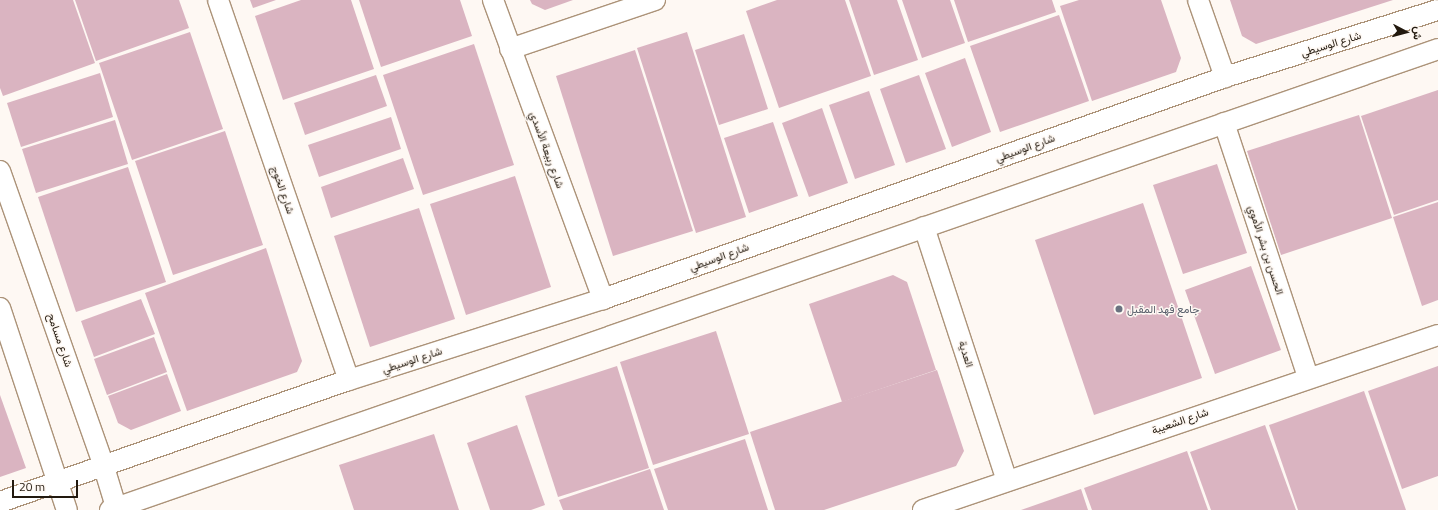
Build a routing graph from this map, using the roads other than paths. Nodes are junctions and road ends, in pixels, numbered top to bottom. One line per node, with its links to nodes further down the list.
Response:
1 (218, 0): 16 (street, شارع الخوج)
2 (493, 0): 6 (street, شارع ربيعة الأسدي)
3 (655, 0): 6 (street)
4 (1198, 0): 8 (street)
5 (1438, 10): 8 (street, شارع الوسيطي)
6 (510, 49): 12 (street, شارع ربيعة الأسدي)
7 (1438, 49): 9 (street)
8 (1225, 77): 12 (street, شارع الوسيطي)
9 (1224, 124): 11 (street); 15 (street, الحسن بن بشر الأموي)
10 (0, 172): 17 (street, شارع مسامح)
11 (924, 227): 19 (street, العدية); 21 (street)
12 (603, 299): 16 (street, شارع الوسيطي)
13 (0, 308): 18 (street)
14 (1438, 335): 15 (street, شارع الشعيبة)
15 (1308, 377): 19 (street, شارع الشعيبة)
16 (349, 380): 17 (street, شارع الوسيطي)
17 (103, 464): 18 (street, شارع الوسيطي); 21 (street, شارع مسامح)
18 (56, 480): 20 (street, شارع الوسيطي); 22 (street)
19 (1007, 481): 23 (street, شارع الشعيبة)
20 (0, 502)
21 (114, 509)
22 (67, 510)
23 (923, 510)

